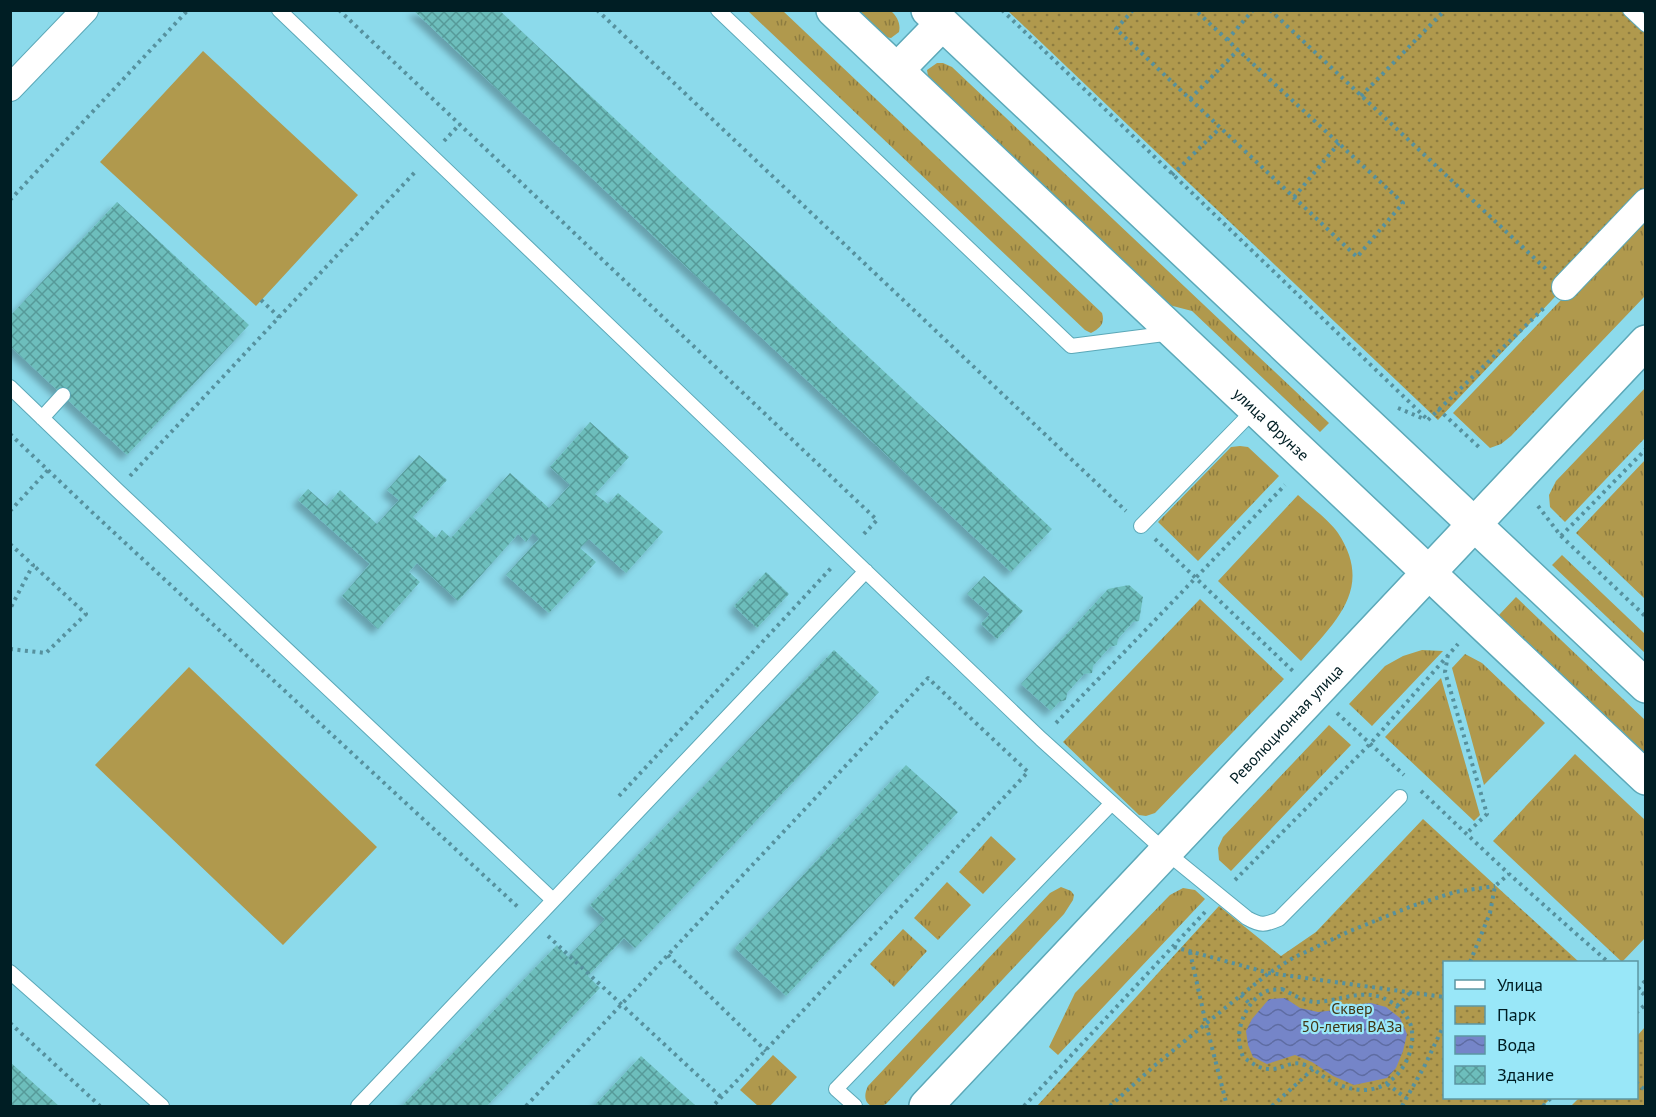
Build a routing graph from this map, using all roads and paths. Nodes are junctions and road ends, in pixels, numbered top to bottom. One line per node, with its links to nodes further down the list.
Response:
1 (85, 10): 20 (street)
2 (188, 10): 29 (path)
3 (279, 10): 26 (lane)
4 (339, 10): 23 (path)
5 (597, 10): 52 (path)
6 (718, 10): 34 (lane)
7 (833, 10): 19 (main road, улица Фрунзе)
8 (1002, 10): 27 (path)
9 (1133, 10): 22 (path)
10 (1196, 10): 17 (path)
11 (1253, 10): 17 (path)
12 (1270, 10): 21 (path)
13 (1445, 10): 21 (path)
14 (1630, 10): 16 (lane)
15 (935, 17): 19 (main road); 51 (main road)
16 (1646, 25)
17 (1227, 40): 18 (path)
18 (1238, 50): 22 (path); 25 (path)
19 (897, 70): 34 (main road, улица Фрунзе)
20 (10, 88)
21 (1361, 96): 31 (path)
22 (1190, 99): 24 (path)
23 (460, 124): 26 (path); 50 (path)
24 (1220, 128): 27 (path); 28 (path)
25 (1339, 143): 28 (path); 28 (path)
26 (431, 155): 33 (path); 56 (lane)
27 (1172, 175): 39 (path)
28 (1294, 197)
29 (10, 200)
30 (1646, 202): 31 (street)
31 (1565, 287): 39 (path)
32 (261, 300): 33 (path)
33 (279, 317): 46 (path)
34 (1175, 333): 38 (main road, улица Фрунзе)
35 (1646, 342): 51 (main road, Революционная улица)
36 (10, 387): 40 (lane)
37 (63, 395): 40 (lane)
38 (1256, 408): 52 (lane); 57 (main road, улица Фрунзе)
39 (1438, 409): 42 (path)
40 (42, 418): 46 (lane)
41 (10, 434): 44 (path)
42 (1481, 449)
43 (1646, 449): 53 (path)
44 (48, 470): 48 (path); 49 (path)
45 (1285, 485): 58 (path)
46 (117, 490): 49 (path); 78 (lane)
47 (1538, 506): 53 (path)
48 (10, 511)
49 (94, 514): 79 (path)
50 (877, 520)
51 (1475, 525): 57 (main road, Революционная улица); 64 (main road)
52 (1141, 526): 58 (path)
53 (1561, 536): 60 (path)
54 (10, 544): 55 (path)
55 (33, 565): 59 (path); 62 (path)
56 (866, 571): 66 (lane); 78 (lane)
57 (1429, 573): 61 (main road, улица Фрунзе); 65 (main road, Революционная улица)
58 (1196, 579): 65 (path); 66 (path)
59 (10, 609)
60 (1646, 617)
61 (1480, 622): 63 (path); 69 (main road, улица Фрунзе)
62 (10, 649)
63 (1448, 654): 67 (path); 73 (path)
64 (1646, 686)
65 (1316, 693): 67 (path); 74 (main road, Революционная улица)
66 (1041, 739): 72 (lane)
67 (1370, 744): 68 (path); 77 (path)
68 (1405, 776)
69 (1646, 778)
70 (1414, 784): 73 (path)
71 (1400, 797): 77 (lane)
72 (1112, 802): 74 (lane); 108 (lane)
73 (1467, 833): 75 (path)
74 (1166, 852): 77 (lane); 109 (main road, Революционная улица)
75 (1509, 874): 76 (path); 84 (path)
76 (1495, 886): 83 (path); 86 (path)
77 (1220, 896): 80 (path)
78 (553, 900): 79 (lane)
79 (533, 922): 92 (path); 105 (lane)
80 (1174, 947): 81 (path); 110 (path)
81 (1190, 952): 86 (path); 96 (path)
82 (668, 955): 92 (path); 98 (path); 98 (path)
83 (1471, 961)
84 (1606, 961)
85 (10, 972): 104 (lane)
86 (1269, 973): 87 (path); 90 (path)
87 (1354, 985): 88 (path); 89 (path)
88 (1410, 993): 91 (path); 94 (path)
89 (1355, 994): 93 (path); 94 (path)
90 (1241, 995): 93 (path); 96 (path)
91 (1443, 997)
92 (621, 1005): 101 (path); 106 (path)
93 (1251, 1005): 99 (path)
94 (1397, 1006): 100 (path)
95 (10, 1023): 103 (path)
96 (1206, 1024): 111 (path); 112 (path)
97 (1443, 1027): 102 (path)
98 (766, 1051): 101 (path)
99 (1314, 1069): 100 (path); 113 (path)
100 (1387, 1084): 102 (path)
101 (722, 1098): 107 (path)
102 (1406, 1098): 114 (path)
103 (100, 1107)
104 (162, 1107)
105 (358, 1107)
106 (526, 1107)
107 (713, 1107)
108 (855, 1107)
109 (926, 1107)
110 (1024, 1107)
111 (1110, 1107)
112 (1227, 1107)
113 (1272, 1107)
114 (1402, 1107)

